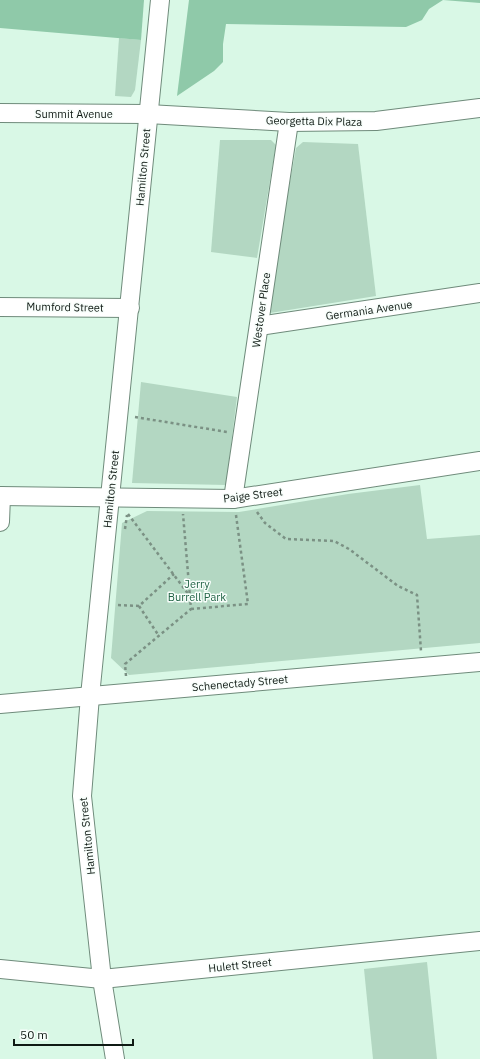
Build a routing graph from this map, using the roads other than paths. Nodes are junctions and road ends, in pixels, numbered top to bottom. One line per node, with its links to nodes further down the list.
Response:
1 (160, 0): 4 (street, Hamilton Street)
2 (480, 108): 5 (street, Georgetta Dix Plaza)
3 (0, 113): 4 (street, Summit Avenue)
4 (148, 114): 5 (street, Georgetta Dix Plaza); 8 (street, Hamilton Street)
5 (289, 122): 9 (street, Westover Place)
6 (480, 293): 9 (street, Germania Avenue)
7 (0, 307): 8 (street, Mumford Street)
8 (130, 308): 12 (street, Hamilton Street)
9 (259, 326): 13 (street, Westover Place)
10 (480, 461): 13 (street, Paige Street)
11 (0, 496): 12 (street, Paige Street); 14 (street)
12 (110, 498): 13 (street, Paige Street); 16 (street, Hamilton Street)
13 (236, 504)
14 (0, 522)
15 (480, 662): 16 (street, Schenectady Street)
16 (90, 696): 17 (street, Schenectady Street); 20 (street, Hamilton Street)
17 (0, 704)
18 (480, 941): 20 (street, Hulett Street)
19 (0, 969): 20 (street, Hulett Street)
20 (102, 979): 21 (street, Hamilton Street)
21 (115, 1059)

